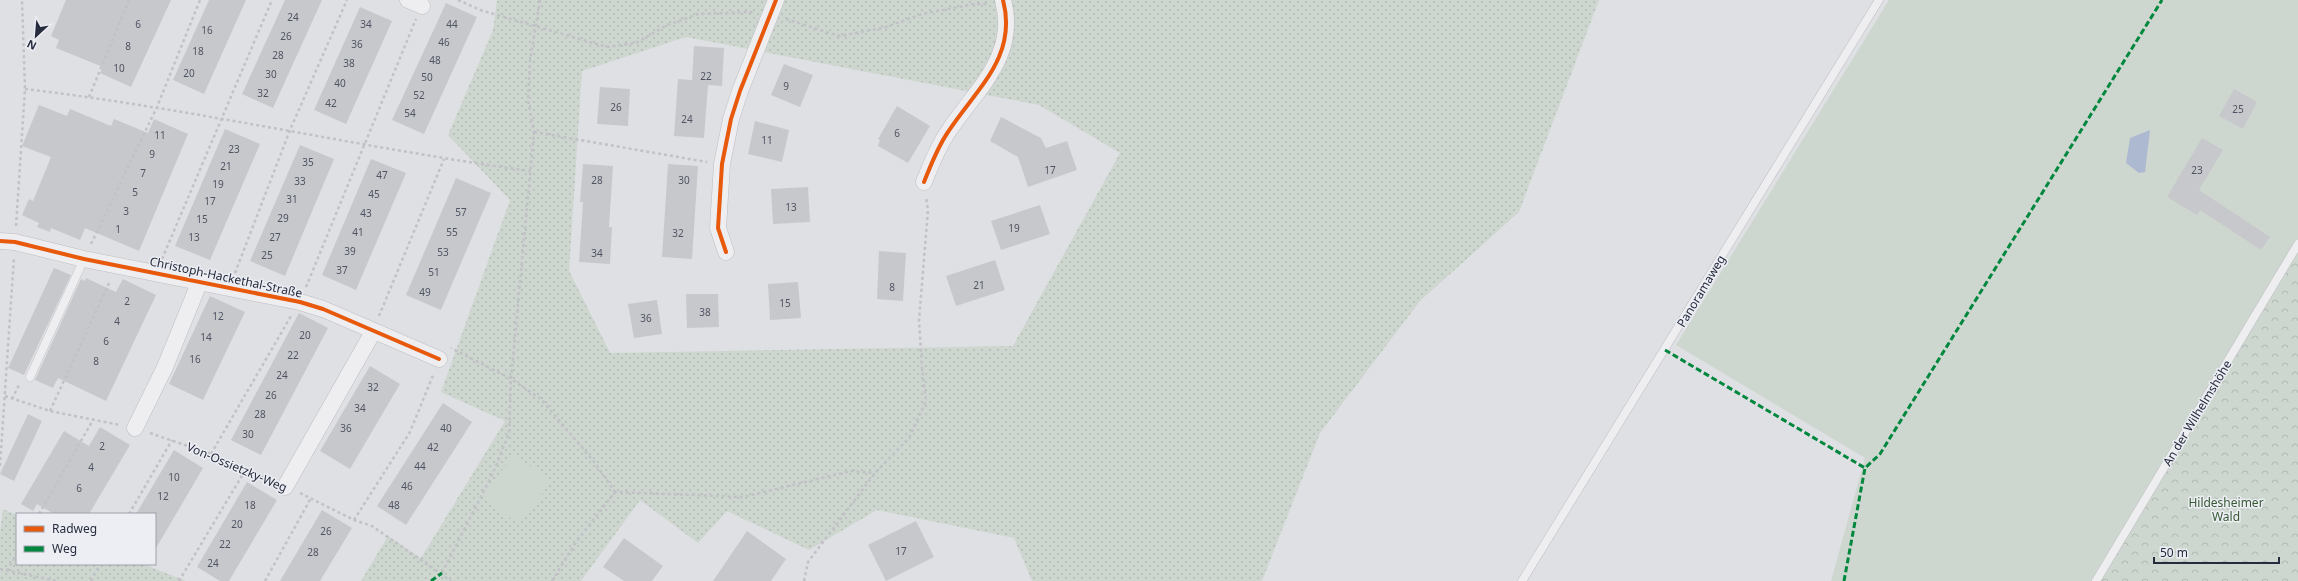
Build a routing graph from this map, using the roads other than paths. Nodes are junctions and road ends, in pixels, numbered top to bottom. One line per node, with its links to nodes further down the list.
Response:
1 (1879, 0): 15 (lane, Panoramaweg)
2 (1004, 2): 4 (street)
3 (774, 7): 7 (street)
4 (924, 182)
5 (0, 241): 8 (street, Christoph-Hackethal-Straße)
6 (2298, 244): 16 (lane, An der Wilhelmshöhe)
7 (726, 252)
8 (84, 259): 9 (street, Christoph-Hackethal-Straße); 12 (lane)
9 (200, 281): 10 (street, Christoph-Hackethal-Straße); 13 (street, Christoph-Hackethal-Straße)
10 (372, 332): 11 (street, Christoph-Hackethal-Straße); 14 (street)
11 (439, 359)
12 (30, 377)
13 (135, 428)
14 (285, 487)
15 (1522, 581)
16 (2096, 581)

